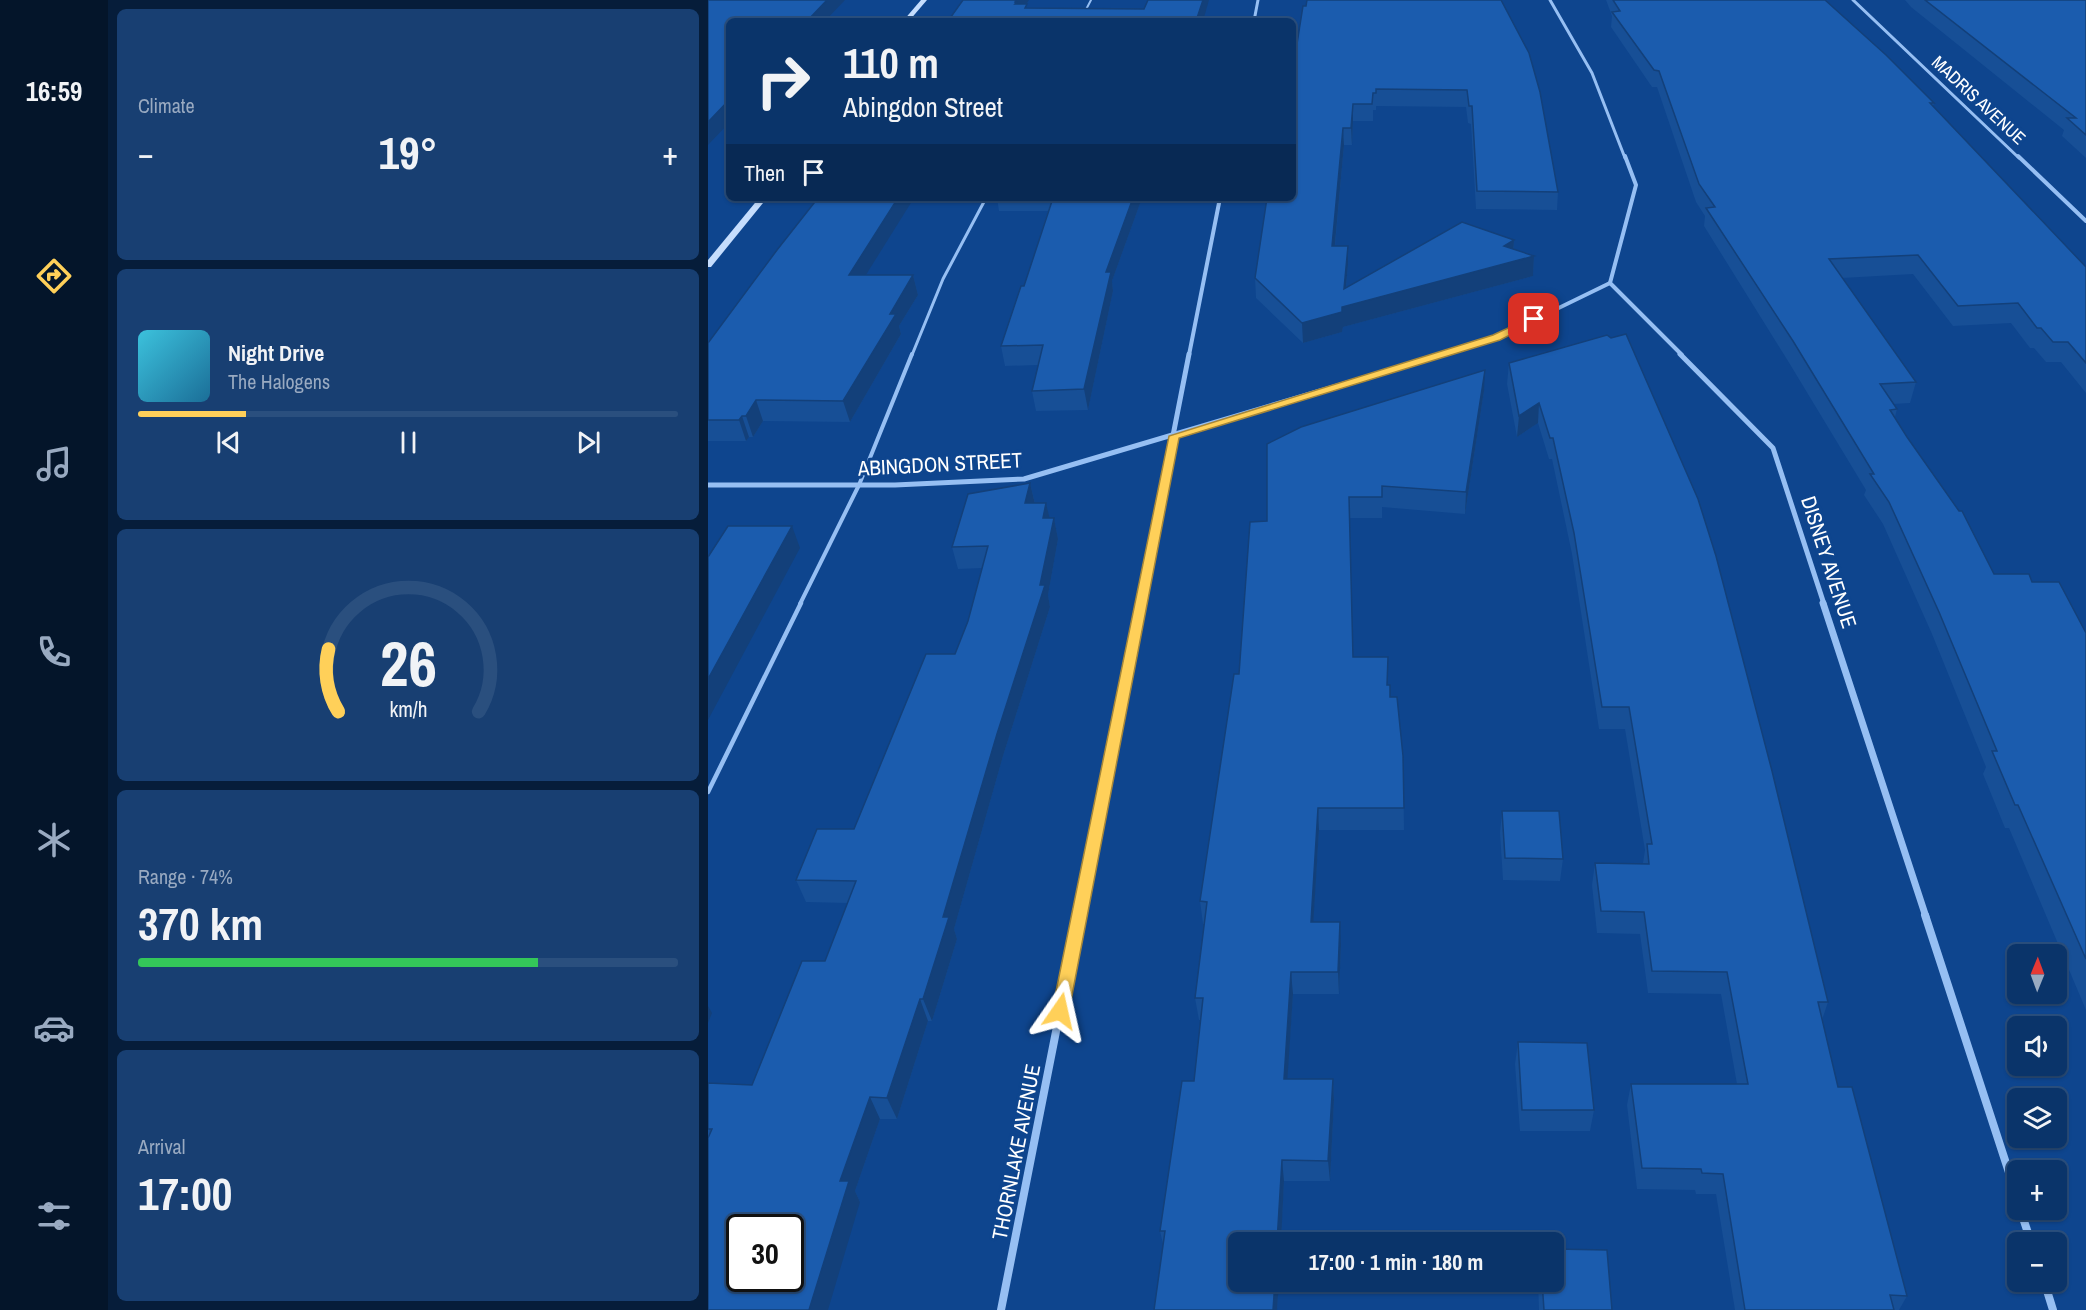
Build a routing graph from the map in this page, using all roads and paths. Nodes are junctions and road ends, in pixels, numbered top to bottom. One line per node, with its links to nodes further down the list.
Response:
1 (924, 0): 6 (street)
2 (1091, 0): 7 (lane)
3 (1258, 0): 8 (street)
4 (1550, 0): 14 (street)
5 (1853, 0): 12 (street, MADRIS AVENUE)
6 (909, 18)
7 (1082, 18)
8 (1255, 18)
9 (761, 201): 13 (street)
10 (984, 201): 17 (lane)
11 (1219, 201): 15 (street, THORNLAKE AVENUE)
12 (2086, 220)
13 (708, 265)
14 (1610, 283): 15 (street, ABINGDON STREET); 19 (street, DISNEY AVENUE)
15 (1174, 436): 17 (street, ABINGDON STREET); 21 (street, THORNLAKE AVENUE)
16 (708, 485): 17 (street, ABINGDON STREET)
17 (859, 485): 18 (lane)
18 (708, 792)
19 (2007, 1166)
20 (2047, 1292): 22 (street)
21 (1001, 1310)
22 (2053, 1310)

